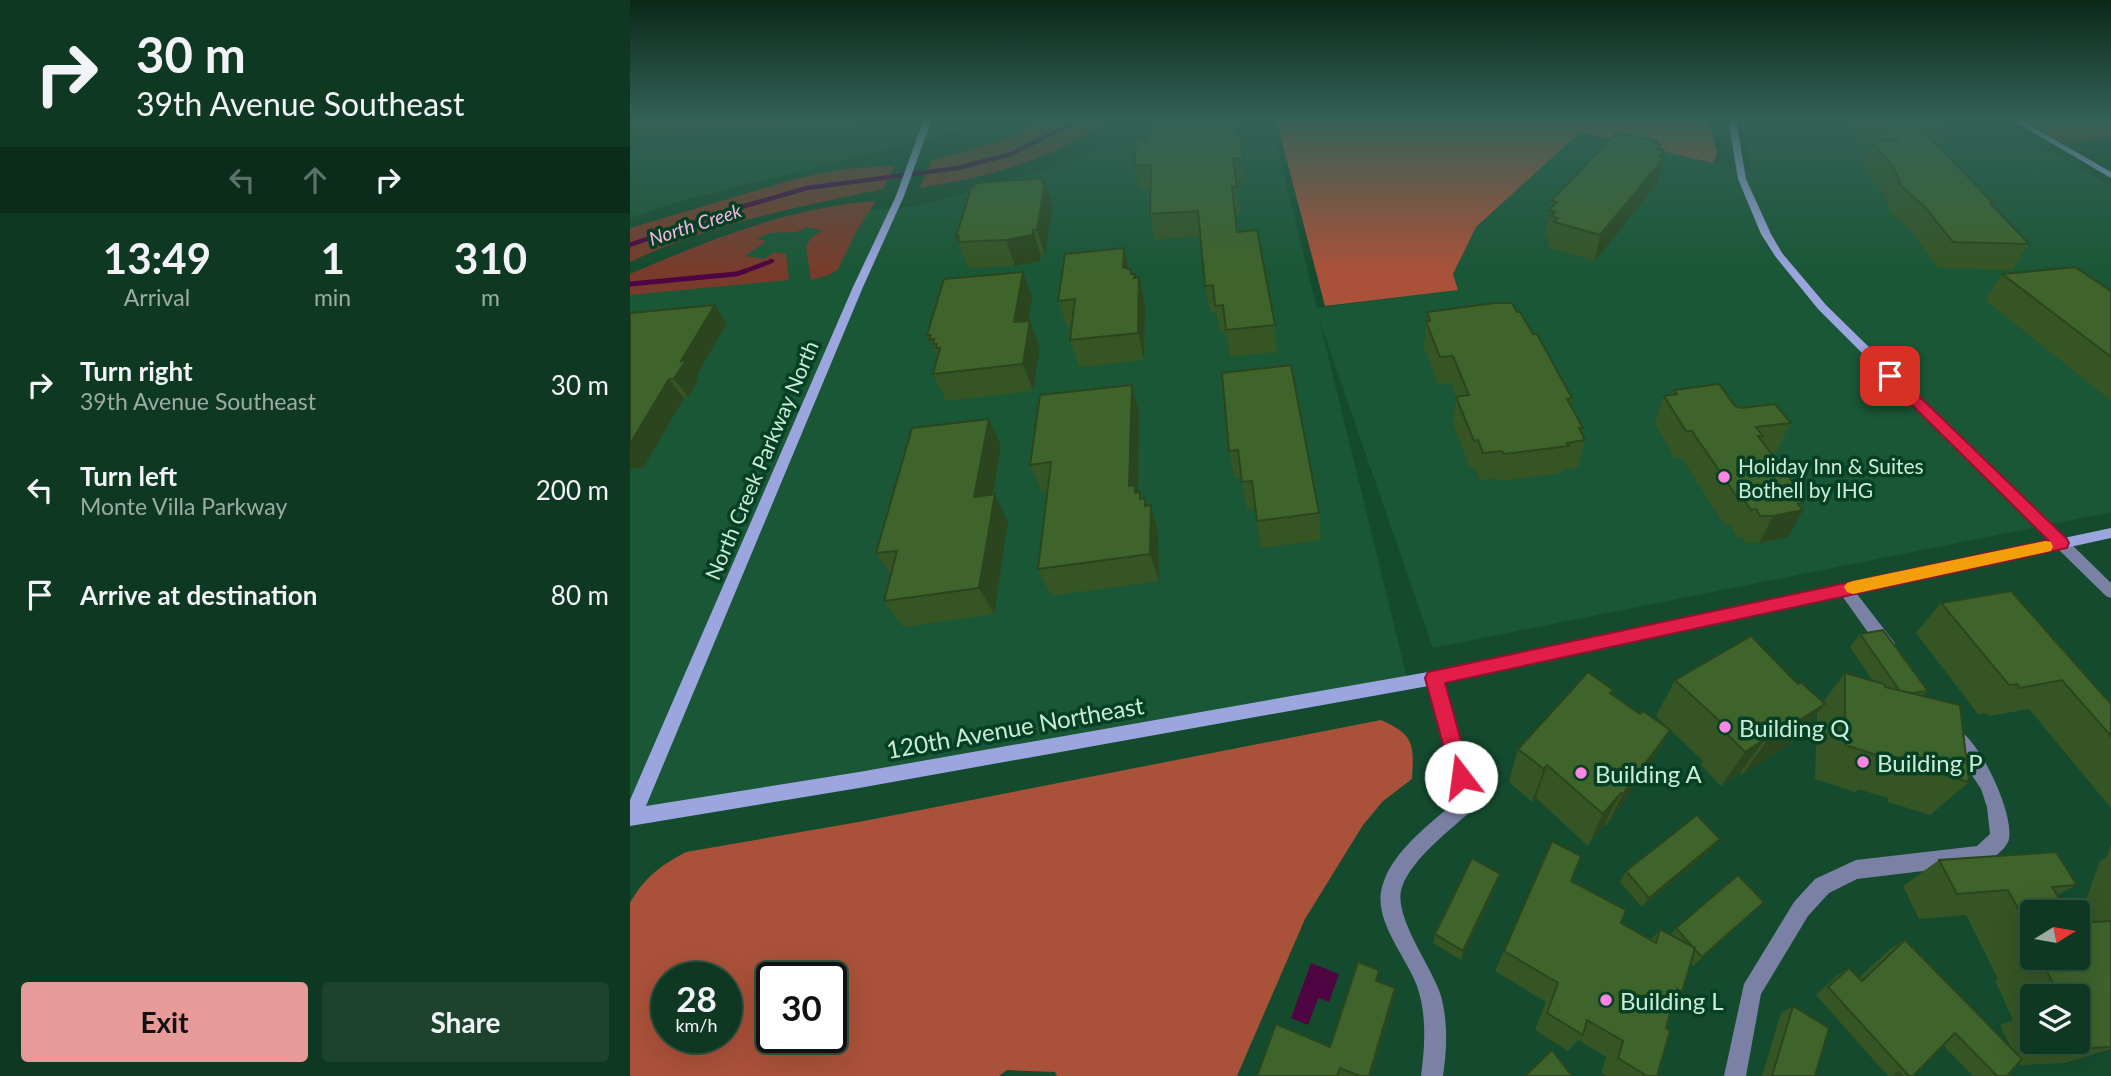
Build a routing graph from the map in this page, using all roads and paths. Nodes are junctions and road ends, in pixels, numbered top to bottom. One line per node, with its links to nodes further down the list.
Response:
1 (910, 169): 10 (street, North Creek Parkway North)
2 (1740, 169): 4 (street)
3 (2111, 533): 4 (street, 120th Avenue Northeast)
4 (2061, 543): 5 (street, 120th Avenue Northeast); 6 (street)
5 (1845, 589): 7 (street); 8 (street, 120th Avenue Northeast)
6 (2111, 592)
7 (1900, 662)
8 (1434, 678): 10 (street, 120th Avenue Northeast); 11 (street)
9 (1947, 726): 12 (street)
10 (631, 818)
11 (1432, 1076)
12 (1735, 1076)

